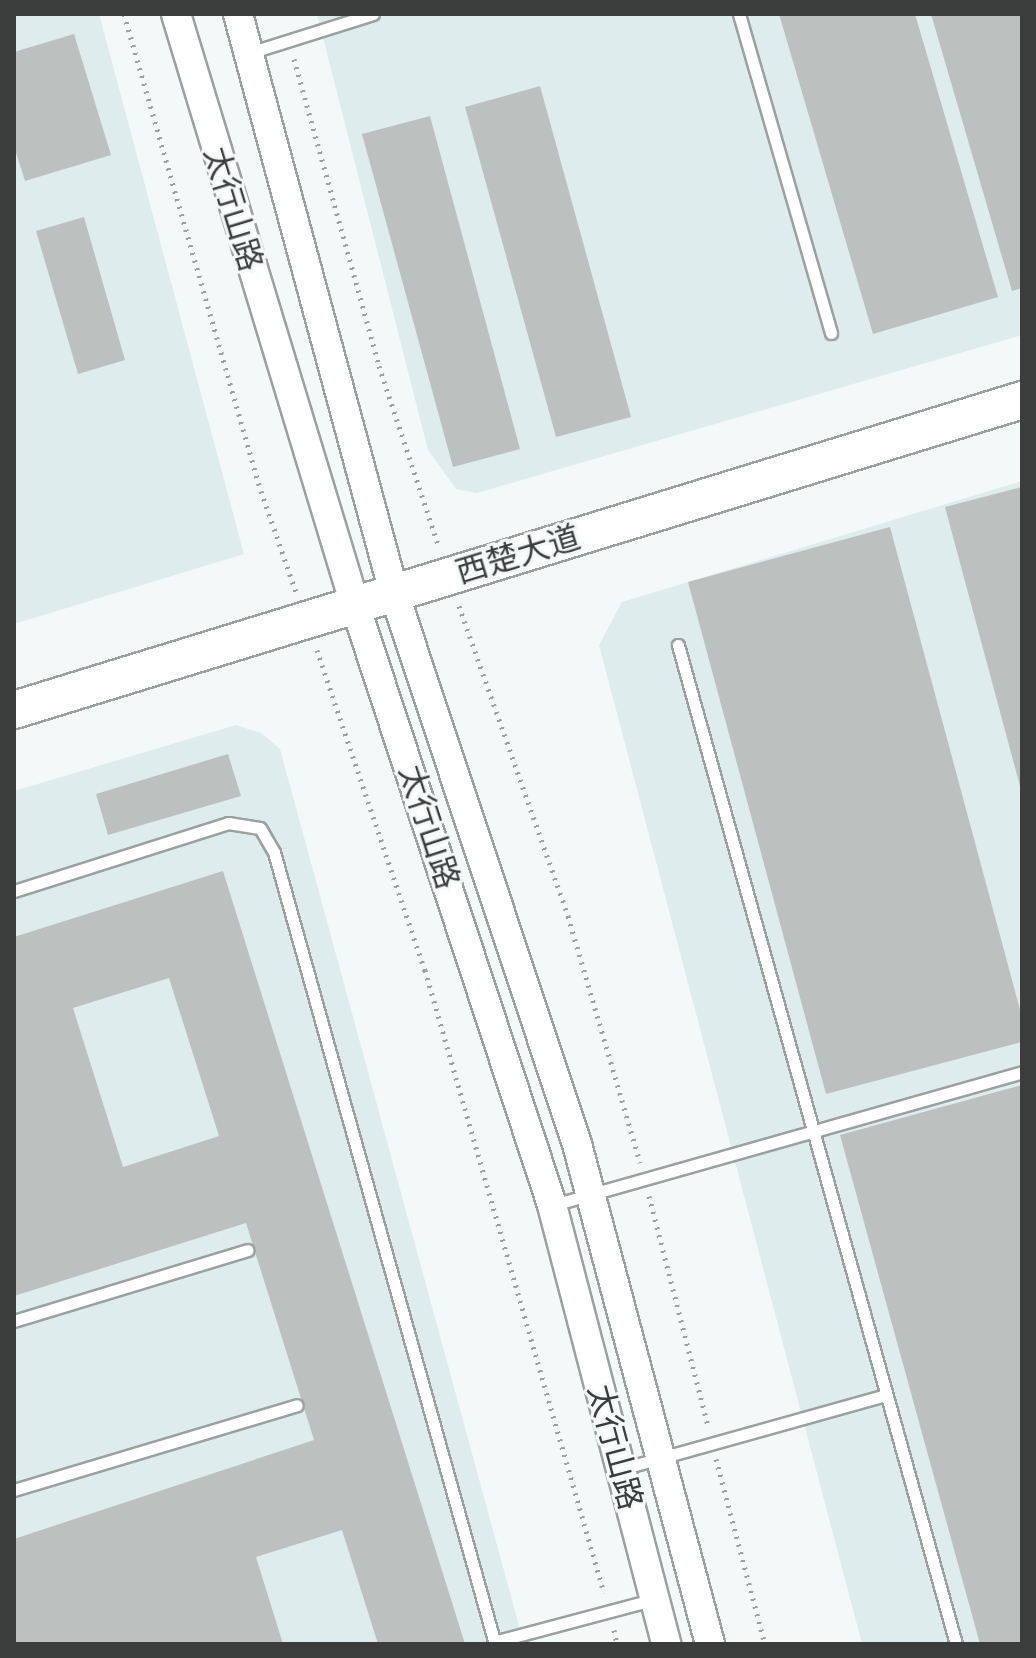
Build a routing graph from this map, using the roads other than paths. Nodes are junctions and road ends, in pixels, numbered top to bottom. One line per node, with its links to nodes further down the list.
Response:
1 (176, 14): 9 (street, 太行山路)
2 (238, 14): 5 (street, 太行山路)
3 (373, 14): 5 (lane)
4 (739, 14): 6 (lane)
5 (249, 53): 8 (street, 太行山路)
6 (831, 333)
7 (1022, 400): 8 (main road, 西楚大道)
8 (394, 593): 9 (main road, 西楚大道); 15 (street, 太行山路)
9 (355, 605): 11 (main road, 西楚大道); 16 (street, 太行山路)
10 (678, 645): 14 (lane)
11 (14, 710)
12 (14, 891): 25 (lane)
13 (1022, 1072): 14 (lane)
14 (813, 1132): 15 (lane); 19 (lane)
15 (592, 1194): 16 (lane); 21 (street, 太行山路)
16 (552, 1205): 22 (street, 太行山路)
17 (247, 1250): 18 (lane)
18 (14, 1321)
19 (886, 1395): 21 (lane); 28 (lane)
20 (297, 1405): 23 (lane)
21 (660, 1458): 22 (lane); 27 (street, 太行山路)
22 (621, 1469): 24 (street, 太行山路)
23 (14, 1490)
24 (655, 1600): 25 (lane); 26 (street, 太行山路)
25 (495, 1643)
26 (666, 1644)
27 (710, 1644)
28 (956, 1644)

